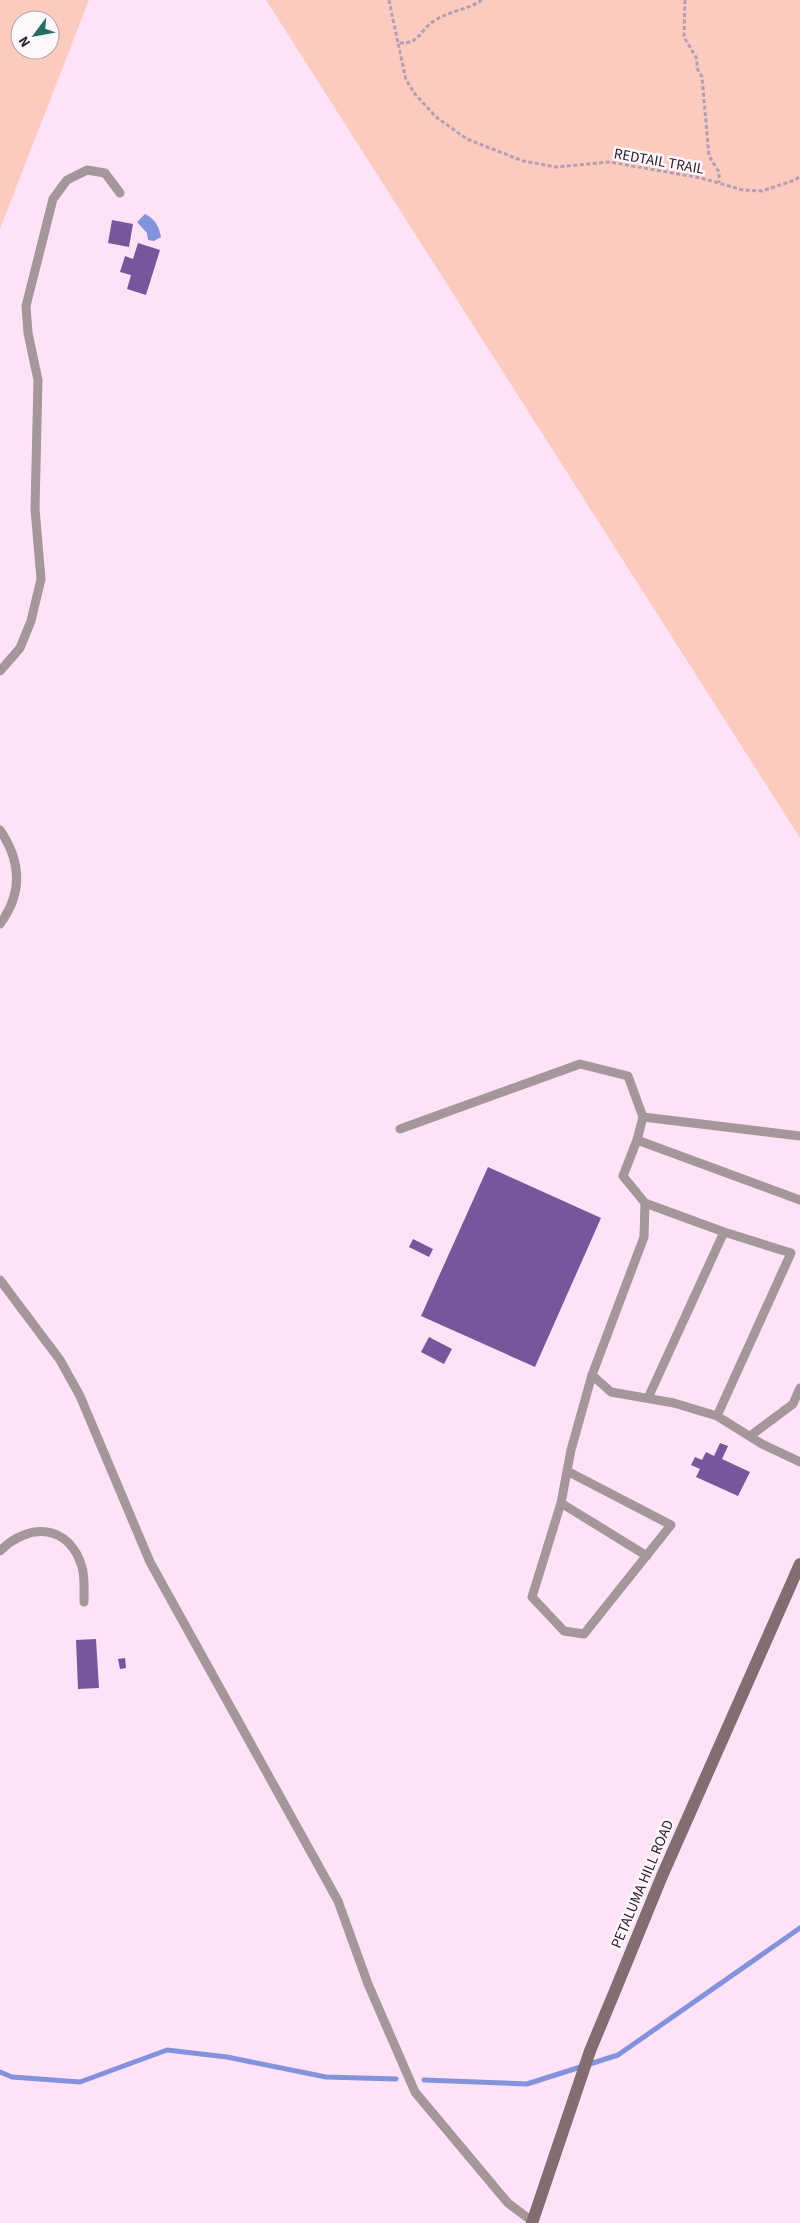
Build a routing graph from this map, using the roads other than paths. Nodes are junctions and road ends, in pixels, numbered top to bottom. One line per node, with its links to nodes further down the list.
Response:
1 (120, 193): 2 (lane)
2 (0, 671)
3 (0, 830): 4 (lane)
4 (0, 924)
5 (642, 1117): 6 (lane); 7 (lane); 8 (lane)
6 (400, 1129)
7 (800, 1136)
8 (636, 1140): 9 (lane); 10 (lane)
9 (800, 1200)
10 (645, 1203): 11 (lane); 14 (lane)
11 (724, 1232): 12 (lane); 16 (lane)
12 (795, 1253): 17 (lane)
13 (0, 1280): 26 (lane)
14 (592, 1375): 16 (lane); 20 (lane)
15 (800, 1388): 18 (lane)
16 (648, 1398): 17 (lane)
17 (717, 1416): 18 (lane)
18 (750, 1436): 19 (lane)
19 (800, 1462)
20 (567, 1471): 21 (lane); 23 (lane)
21 (561, 1503): 23 (lane); 23 (lane)
22 (0, 1551): 25 (lane)
23 (647, 1556)
24 (800, 1564): 26 (main road, PETALUMA HILL ROAD)
25 (84, 1602)
26 (532, 2222)

